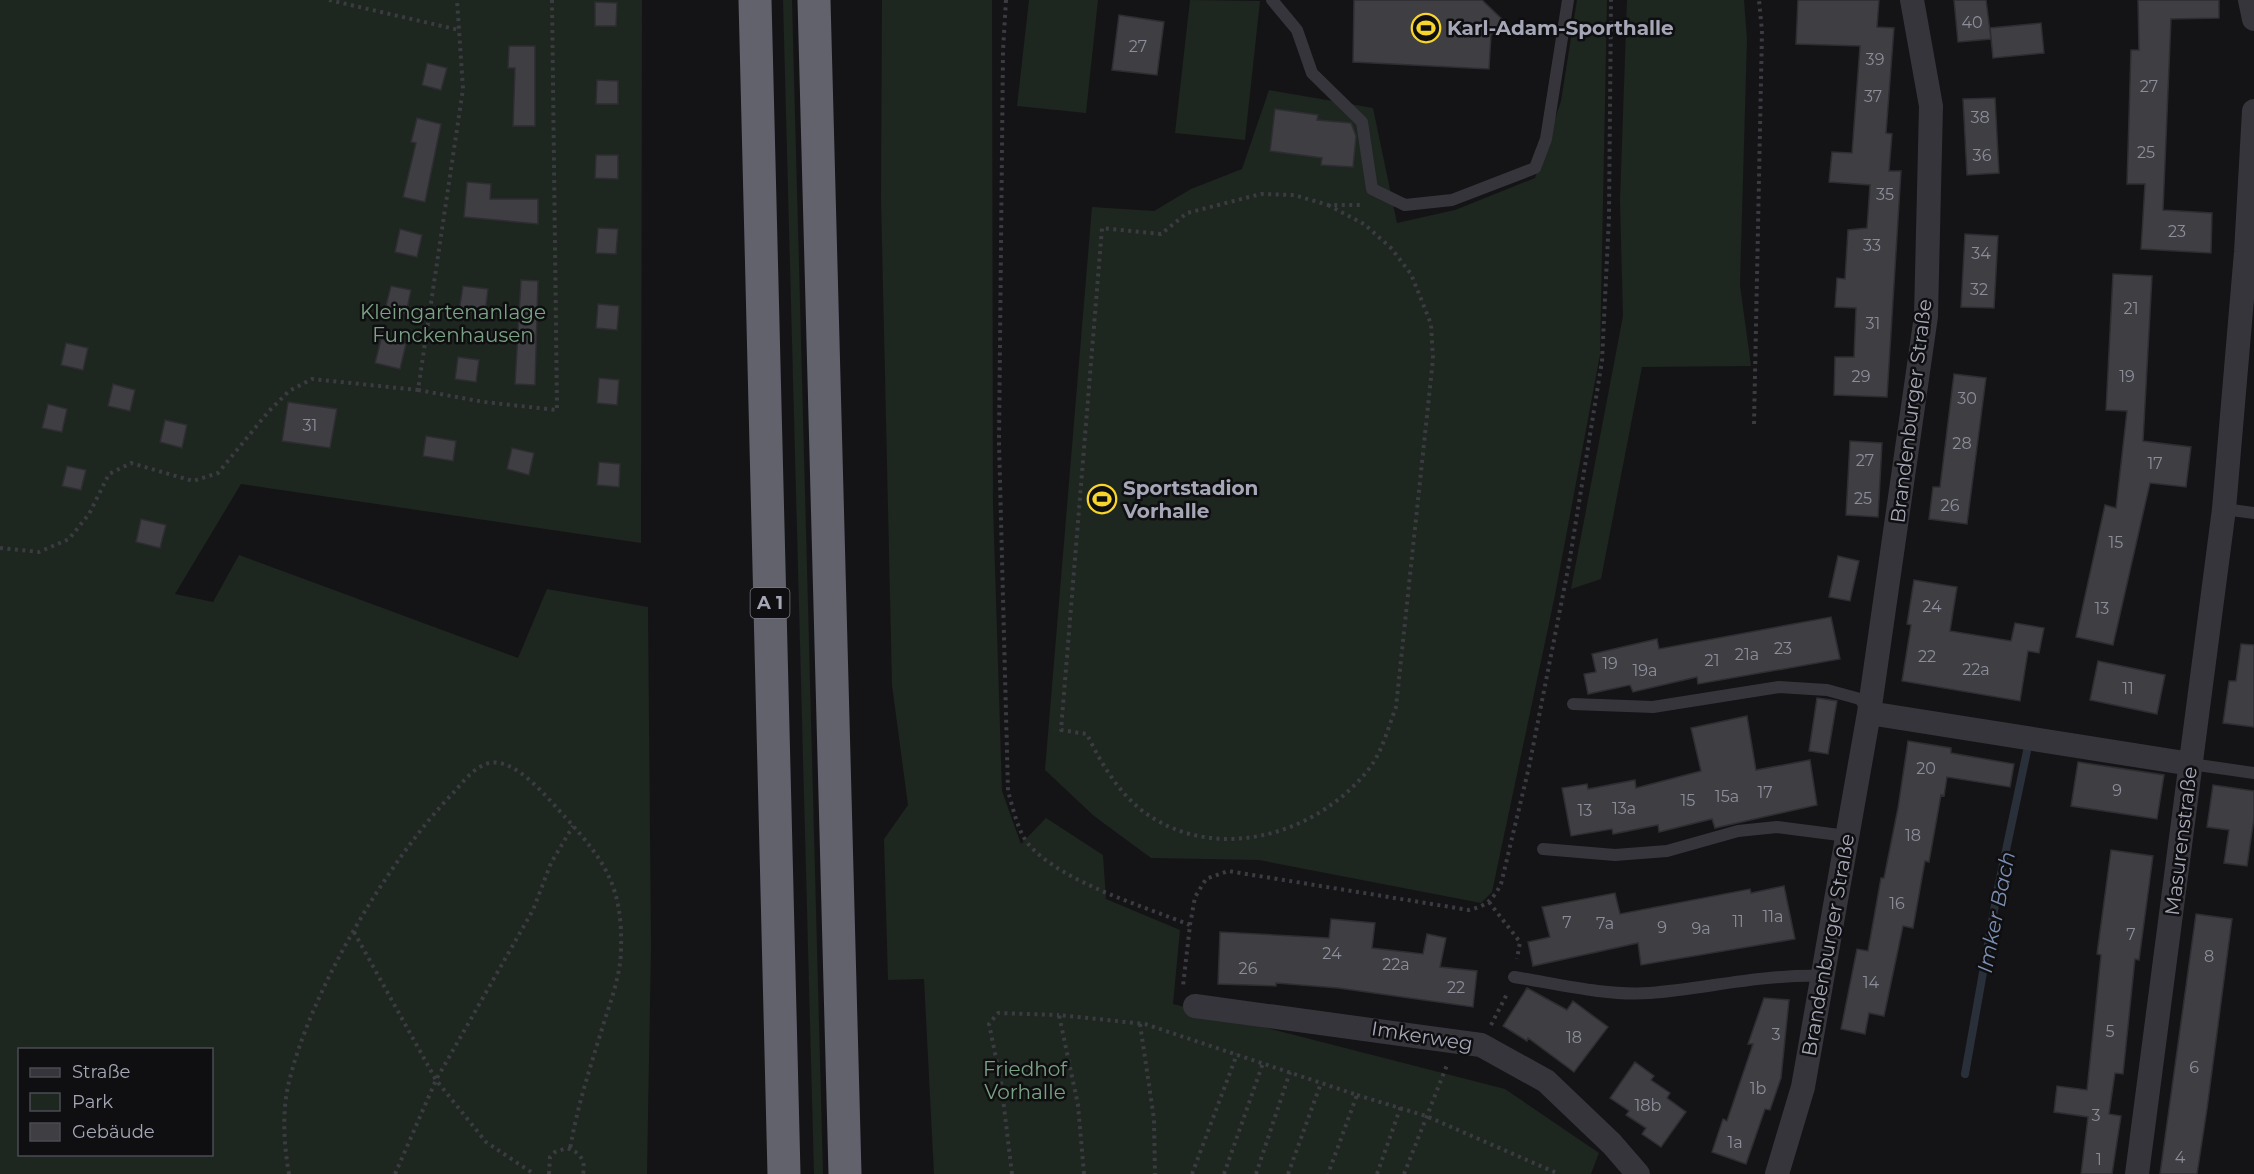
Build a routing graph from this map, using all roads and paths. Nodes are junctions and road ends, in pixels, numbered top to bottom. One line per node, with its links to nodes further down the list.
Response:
1 (329, 0): 14 (path)
2 (457, 0): 14 (path)
3 (552, 0): 18 (path)
4 (755, 0): 56 (highway, A 1)
5 (814, 0): 57 (highway)
6 (1006, 0): 31 (path)
7 (1272, 0): 8 (lane)
8 (1568, 0)
9 (1611, 0): 30 (path)
10 (1759, 0): 19 (path)
11 (1912, 0): 24 (street, Brandenburger Straße)
12 (2250, 0): 13 (street)
13 (2254, 19)
14 (459, 30): 18 (path)
15 (2254, 111): 17 (street, Masurenstraße)
16 (1328, 205): 16 (path)
17 (2250, 252): 20 (street, Masurenstraße)
18 (418, 390): 22 (path)
19 (1754, 424)
20 (2224, 509): 21 (lane); 25 (street, Masurenstraße)
21 (2254, 513)
22 (0, 548)
23 (1573, 704): 24 (lane)
24 (1869, 713): 25 (street); 28 (street, Brandenburger Straße)
25 (2191, 764): 26 (lane); 71 (street, Masurenstraße)
26 (2254, 773)
27 (573, 826): 32 (path); 44 (path); 49 (path)
28 (1847, 836): 29 (lane); 34 (street, Brandenburger Straße)
29 (1543, 849)
30 (1489, 902): 31 (path); 33 (path)
31 (1190, 925): 36 (path)
32 (354, 932): 44 (path); 51 (path)
33 (1520, 942)
34 (1822, 976): 35 (lane); 70 (street, Brandenburger Straße)
35 (1513, 980): 39 (path)
36 (1195, 1006): 40 (street, Imkerweg)
37 (1059, 1015): 38 (path); 58 (path); 59 (path)
38 (1140, 1024): 41 (path); 50 (path)
39 (1489, 1028)
40 (1457, 1040): 48 (path); 69 (street, Imkerweg)
41 (1237, 1054): 42 (path); 61 (path)
42 (1263, 1063): 43 (path); 62 (path)
43 (1290, 1072): 45 (path); 63 (path)
44 (436, 1080): 52 (path); 53 (path)
45 (1321, 1083): 46 (path); 64 (path)
46 (1357, 1095): 47 (path); 65 (path)
47 (1401, 1106): 48 (path); 66 (path)
48 (1426, 1116): 67 (path); 68 (path)
49 (570, 1149): 54 (path); 55 (path)
50 (1155, 1173): 60 (path)
51 (289, 1174)
52 (395, 1174)
53 (534, 1174)
54 (549, 1174)
55 (583, 1174)
56 (784, 1174)
57 (845, 1174)
58 (1012, 1174)
59 (1084, 1174)
60 (1162, 1174)
61 (1192, 1174)
62 (1224, 1174)
63 (1256, 1174)
64 (1288, 1174)
65 (1328, 1174)
66 (1377, 1174)
67 (1404, 1174)
68 (1559, 1174)
69 (1638, 1174)
70 (1777, 1174)
71 (2137, 1174)

